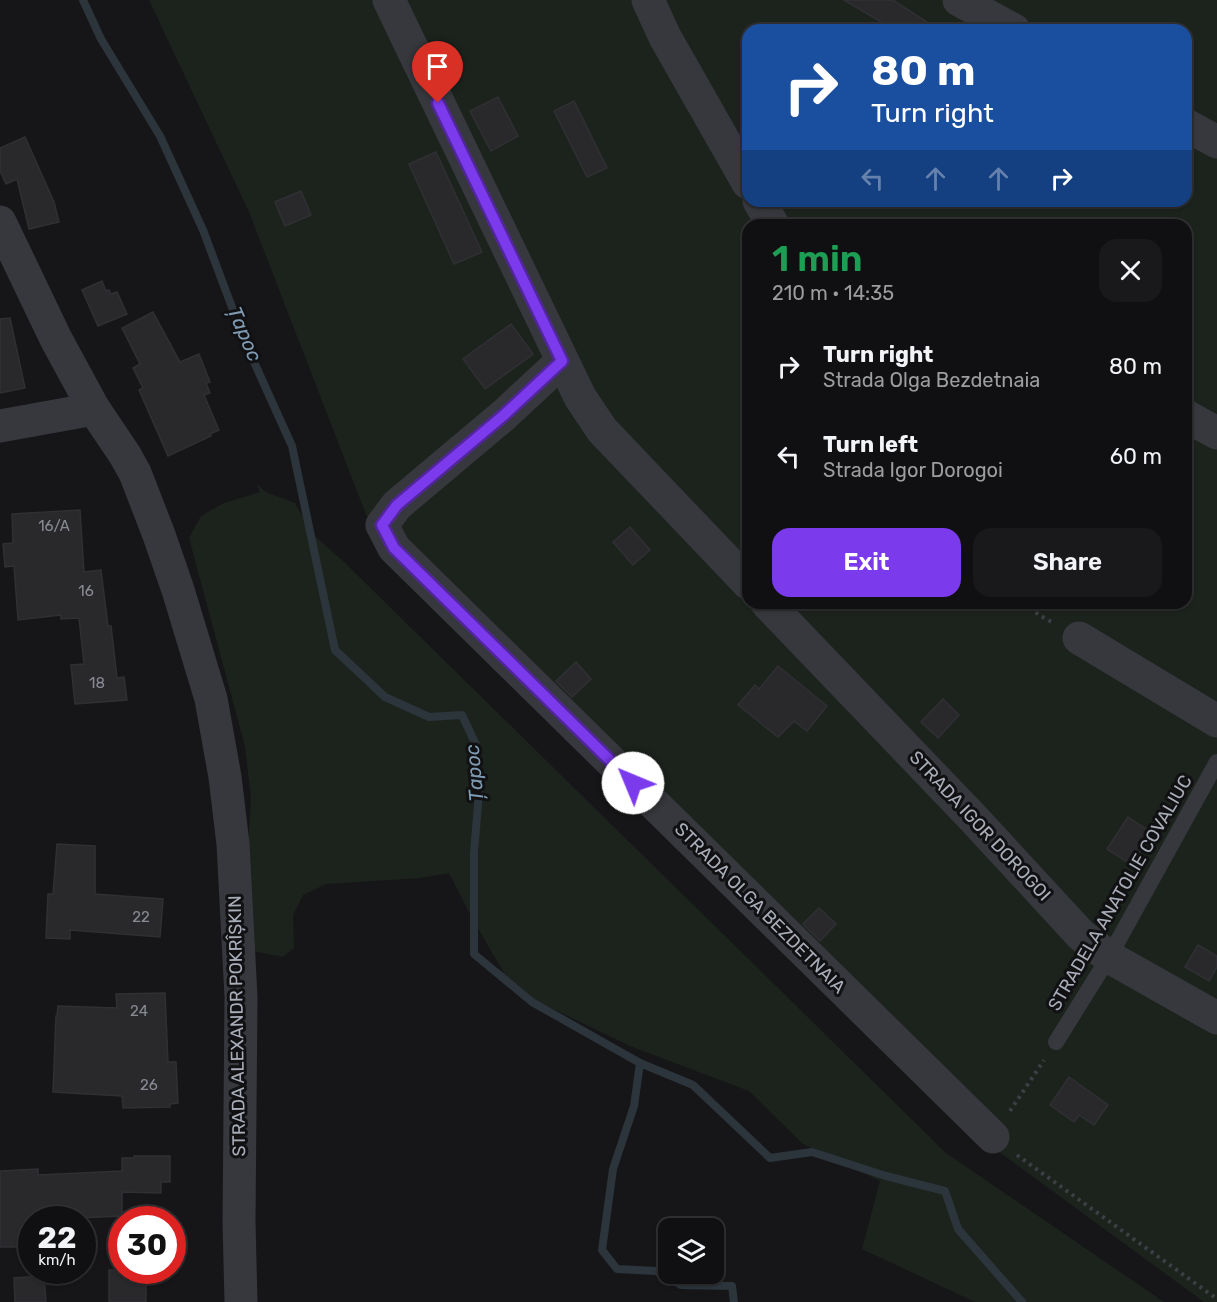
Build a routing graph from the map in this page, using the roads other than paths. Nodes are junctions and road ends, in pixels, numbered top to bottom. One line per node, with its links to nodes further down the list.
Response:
1 (389, 0): 9 (street)
2 (648, 0): 7 (street)
3 (959, 0): 4 (street)
4 (1003, 24)
5 (1192, 128): 6 (street)
6 (1217, 142)
7 (742, 172)
8 (0, 222): 10 (street, STRADA ALEXANDR POKRÎȘKIN)
9 (562, 361): 14 (street); 22 (street, STRADA OLGA BEZDETNAIA)
10 (94, 409): 12 (street); 23 (street, STRADA ALEXANDR POKRÎȘKIN)
11 (1192, 419): 13 (street)
12 (0, 426)
13 (1217, 433)
14 (742, 577)
15 (774, 609): 19 (street, STRADA IGOR DOROGOI)
16 (1079, 638): 17 (street)
17 (1217, 721)
18 (1217, 762): 19 (lane, STRADELA ANATOLIE COVALIUC)
19 (1109, 957): 20 (street, STRADA IGOR DOROGOI); 21 (lane, STRADELA ANATOLIE COVALIUC)
20 (1217, 1018)
21 (1056, 1042)
22 (993, 1137)
23 (241, 1302)

